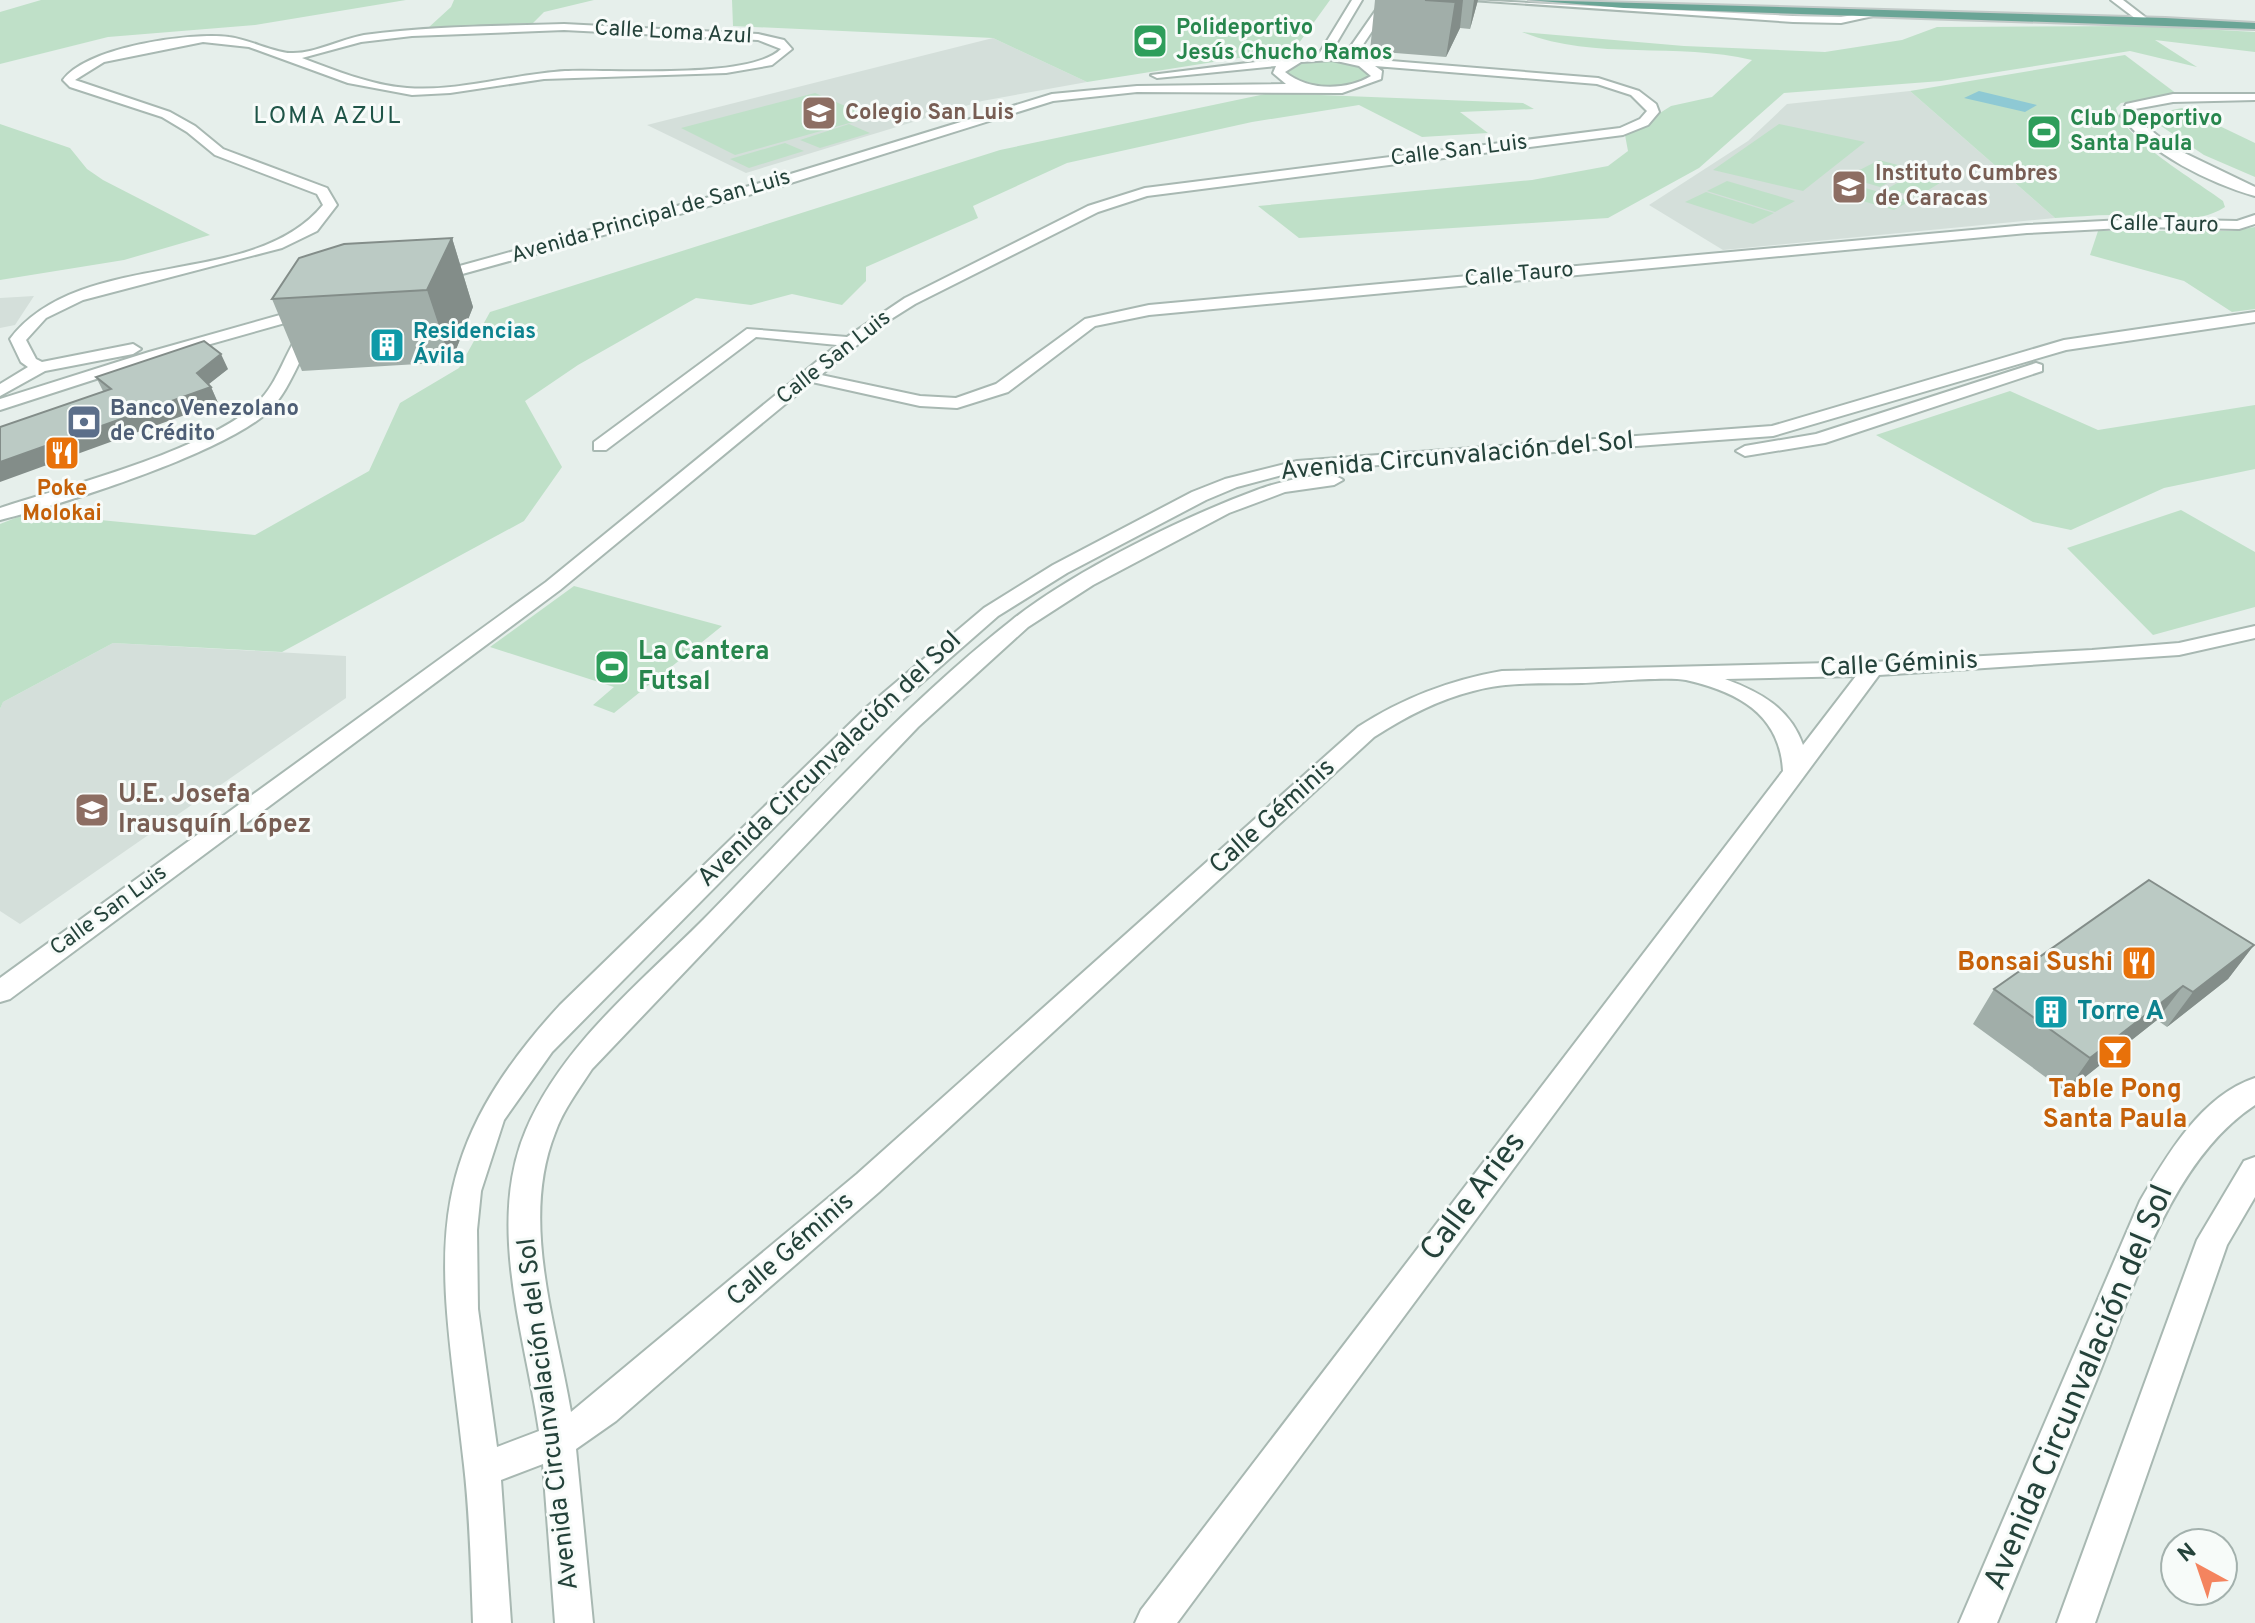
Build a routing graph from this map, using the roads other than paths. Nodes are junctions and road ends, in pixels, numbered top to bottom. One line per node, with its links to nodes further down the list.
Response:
1 (1357, 0): 12 (street)
2 (1388, 0): 14 (street)
3 (1476, 0): 8 (street)
4 (1534, 0): 8 (main road)
5 (1642, 0): 7 (main road)
6 (2116, 0): 7 (street)
7 (2133, 11): 9 (main road); 10 (street)
8 (1877, 14): 10 (main road)
9 (2255, 18)
10 (2144, 20): 11 (main road)
11 (2255, 26)
12 (1323, 57): 14 (street, Calle San Luis); 15 (street, Avenida Principal de San Luis)
13 (289, 58): 13 (street, Calle Loma Azul); 31 (street, Calle Loma Azul)
14 (1351, 60): 16 (street, Calle San Luis); 17 (street)
15 (1293, 61): 18 (street); 23 (street, Avenida Principal de San Luis)
16 (1444, 66): 17 (street, Calle San Luis); 30 (street, Calle San Luis)
17 (1356, 86): 18 (street, Avenida Principal de San Luis)
18 (1311, 87): 24 (street, Avenida Principal de San Luis)
19 (2255, 100): 20 (street); 21 (street)
20 (2255, 183)
21 (2255, 192)
22 (2255, 219): 32 (street, Calle Tauro)
23 (421, 270)
24 (411, 283)
25 (315, 299): 31 (street)
26 (2255, 317): 41 (street, Avenida Circunvalación del Sol)
27 (253, 327): 29 (street); 29 (street); 33 (street)
28 (2255, 331): 42 (street, Avenida Circunvalación del Sol)
29 (305, 335): 37 (street)
30 (850, 342): 32 (street, Calle San Luis); 36 (street)
31 (34, 371): 33 (street); 34 (street)
32 (809, 377): 44 (street, Calle San Luis)
33 (57, 386): 35 (street)
34 (0, 391)
35 (0, 405)
36 (600, 446)
37 (0, 514)
38 (2255, 632): 39 (street, Calle Géminis)
39 (1873, 669): 40 (street, Calle Géminis); 43 (street, Calle Aries)
40 (1669, 671): 43 (street); 47 (street, Calle Géminis)
41 (828, 757): 42 (street); 48 (street, Avenida Circunvalación del Sol)
42 (863, 769): 47 (street, Avenida Circunvalación del Sol)
43 (1795, 772): 51 (street, Calle Aries)
44 (0, 992)
45 (2255, 1090): 52 (street, Avenida Circunvalación del Sol)
46 (2255, 1170): 53 (street)
47 (558, 1441): 48 (street, Calle Géminis); 50 (street, Avenida Circunvalación del Sol)
48 (483, 1470): 49 (street, Avenida Circunvalación del Sol)
49 (492, 1623)
50 (574, 1623)
51 (1154, 1623)
52 (1978, 1623)
53 (2076, 1623)

